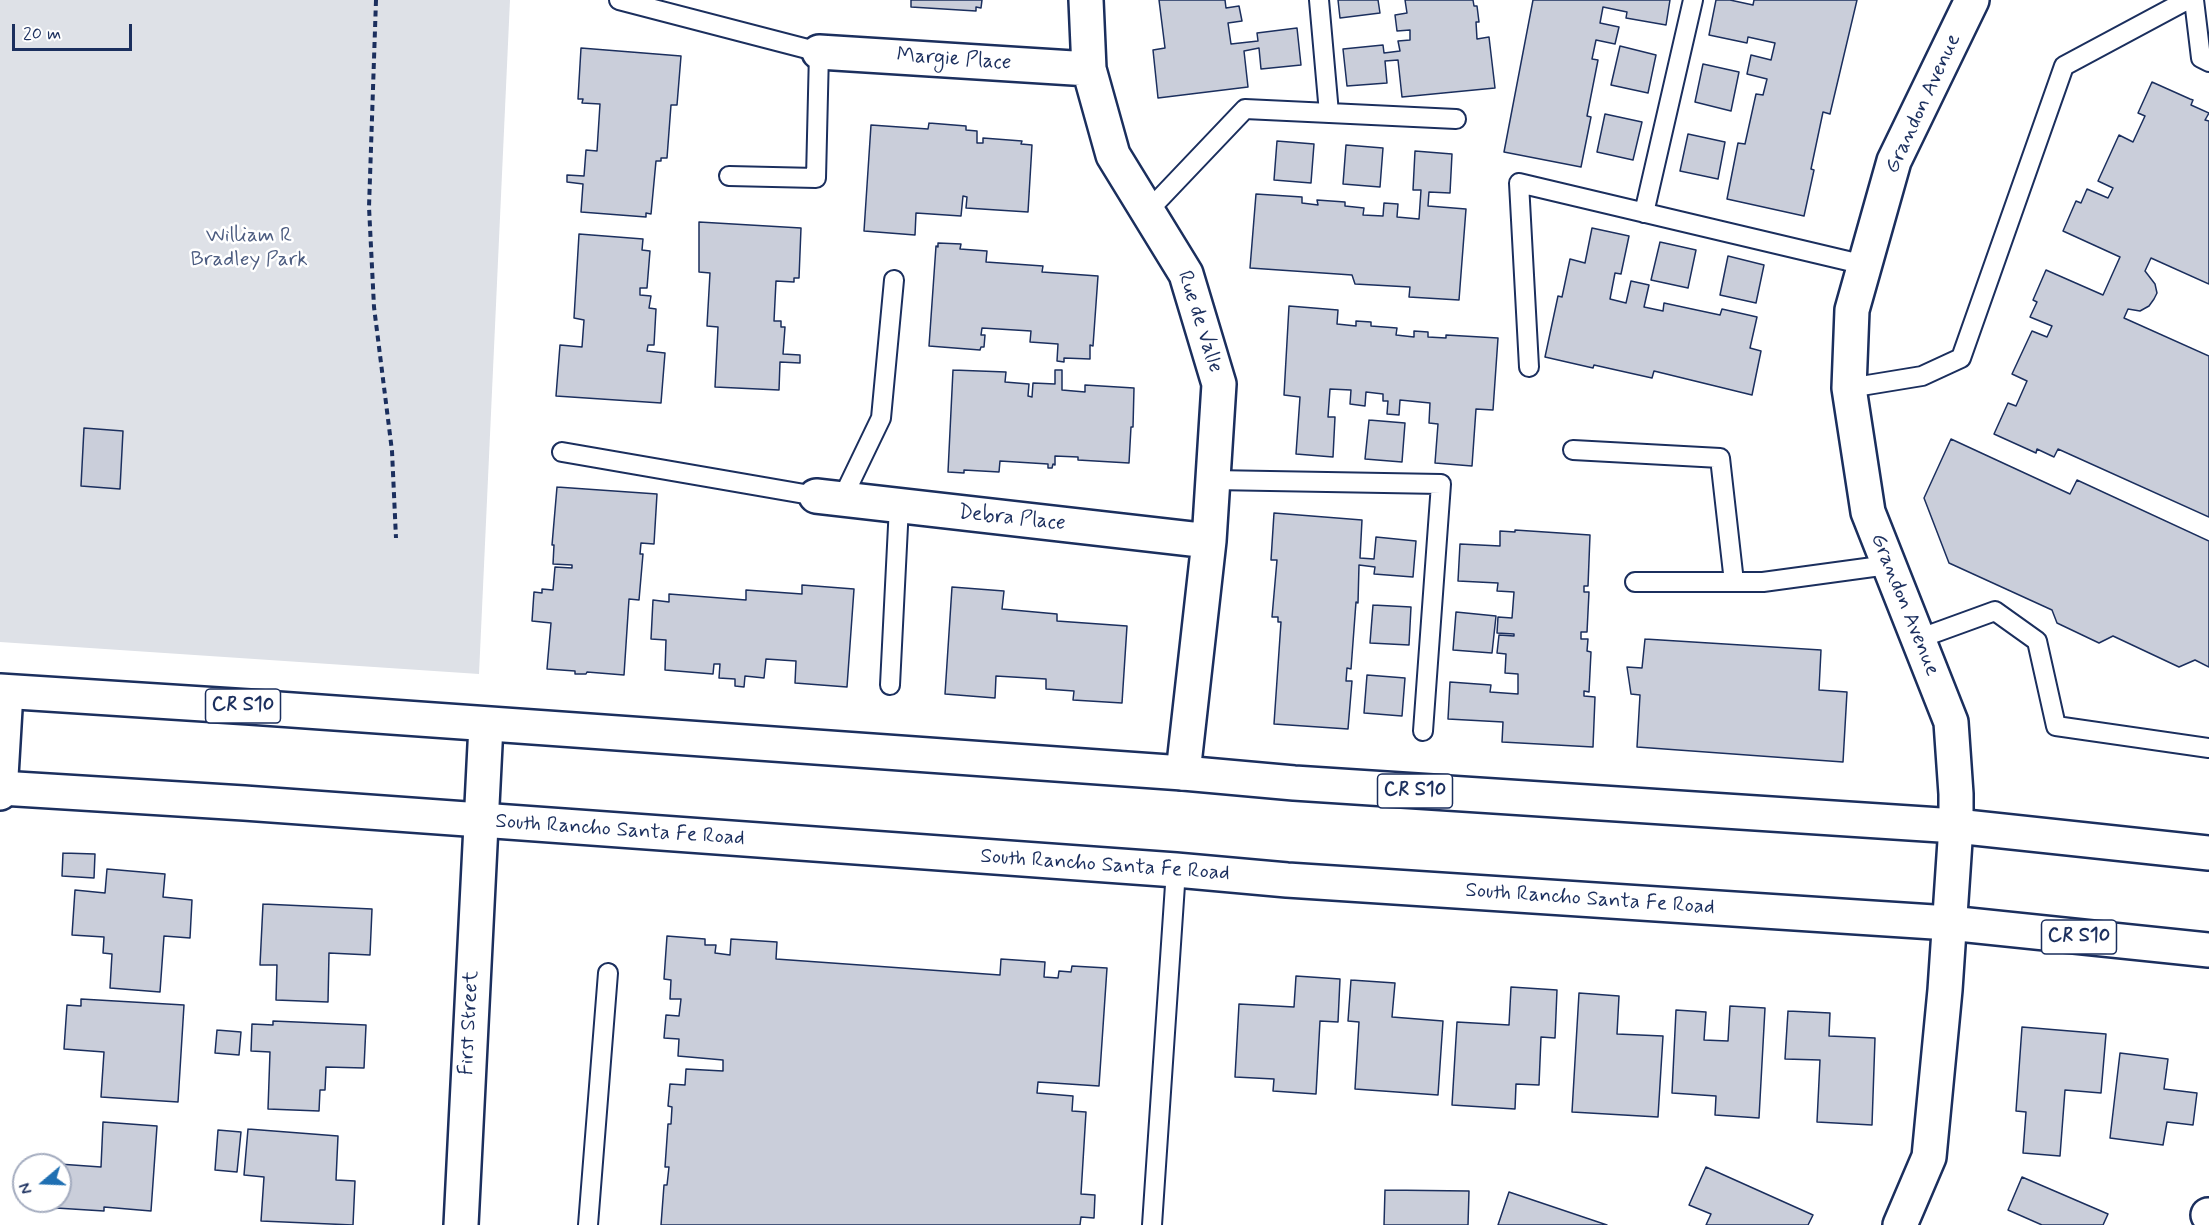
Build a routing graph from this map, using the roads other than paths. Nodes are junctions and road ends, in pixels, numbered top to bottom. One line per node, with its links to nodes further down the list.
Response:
1 (619, 0): 8 (lane)
2 (1086, 0): 10 (main road, Rue de Valle)
3 (1319, 0): 11 (lane)
4 (1693, 0): 15 (lane)
5 (1972, 0): 16 (main road, Grandon Avenue)
6 (2187, 0): 19 (lane)
7 (2194, 0): 9 (lane)
8 (819, 52): 10 (main road, Margie Place); 13 (lane)
9 (2209, 62)
10 (1089, 69): 14 (main road, Rue de Valle)
11 (1329, 113): 12 (lane); 14 (lane)
12 (1456, 119)
13 (729, 177)
14 (1148, 211): 22 (main road, Rue de Valle)
15 (1644, 213): 16 (lane); 18 (lane)
16 (1865, 265): 19 (main road, Grandon Avenue)
17 (894, 280): 23 (lane)
18 (1528, 367)
19 (1849, 388): 26 (main road, Grandon Avenue)
20 (1573, 450): 28 (lane)
21 (562, 452): 23 (lane)
22 (1213, 480): 25 (main road, Rue de Valle); 33 (lane)
23 (829, 498): 24 (main road, Debra Place)
24 (899, 506): 25 (main road, Debra Place); 30 (lane)
25 (1209, 541): 35 (main road, Rue de Valle)
26 (1888, 565): 28 (lane); 29 (main road, Grandon Avenue)
27 (1635, 582): 28 (lane)
28 (1734, 582)
29 (1918, 639): 34 (lane); 39 (main road, Grandon Avenue)
30 (890, 686)
31 (3, 691): 32 (main road, CR S10); 36 (main road)
32 (486, 725): 35 (main road, CR S10); 38 (main road, First Street)
33 (1423, 731)
34 (2209, 748)
35 (1183, 773): 39 (main road, CR S10)
36 (0, 788): 37 (main road); 38 (main road, South Rancho Santa Fe Road / CR S10)
37 (0, 794)
38 (480, 821): 41 (main road, South Rancho Santa Fe Road / CR S10); 45 (main road, First Street)
39 (1956, 826): 40 (main road, CR S10); 42 (main road, Grandon Avenue)
40 (2209, 853)
41 (1176, 870): 42 (main road, South Rancho Santa Fe Road / CR S10); 47 (lane)
42 (1949, 923): 43 (main road, South Rancho Santa Fe Road / CR S10); 48 (main road, Grandon Avenue)
43 (2209, 950)
44 (608, 973): 46 (lane)
45 (461, 1225)
46 (588, 1225)
47 (1152, 1225)
48 (1900, 1225)

